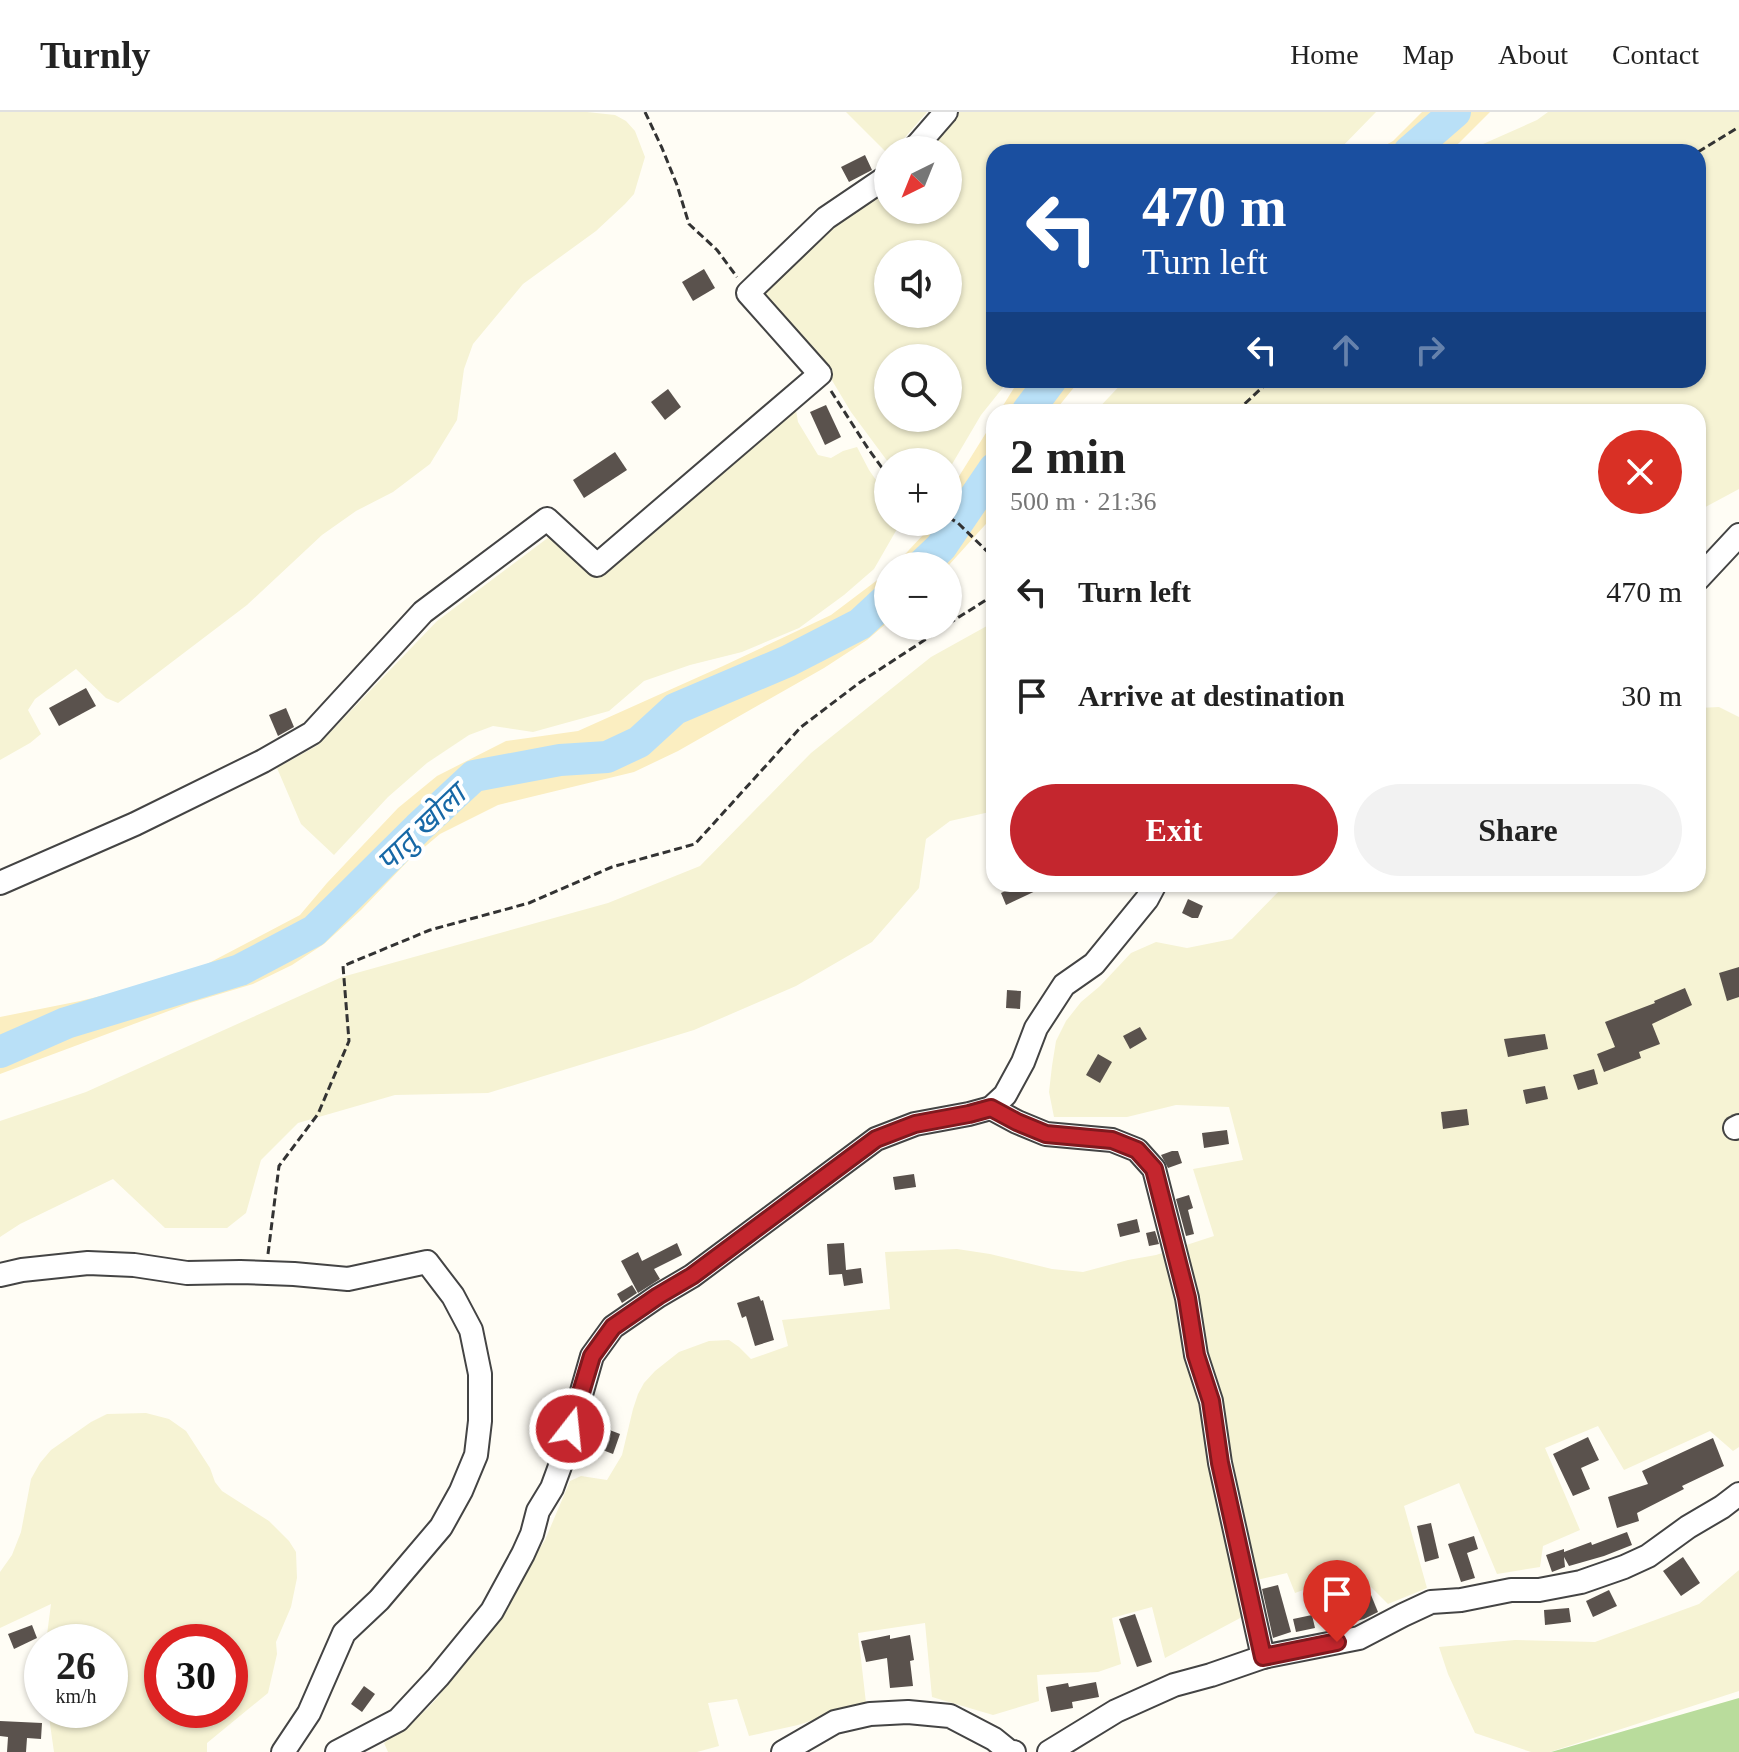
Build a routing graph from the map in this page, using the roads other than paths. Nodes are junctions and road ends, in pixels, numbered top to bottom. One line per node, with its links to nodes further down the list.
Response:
1 (946, 112): 2 (street)
2 (925, 136)
3 (874, 185): 6 (street)
4 (1739, 535): 5 (street)
5 (1706, 570)
6 (0, 883)
7 (1151, 892): 8 (street)
8 (991, 1108): 11 (street); 13 (street)
9 (0, 1275): 12 (street)
10 (1739, 1494): 11 (street)
11 (1263, 1657): 16 (street)
12 (283, 1752)
13 (337, 1752)
14 (783, 1752): 15 (street)
15 (1014, 1752)
16 (1049, 1752)

